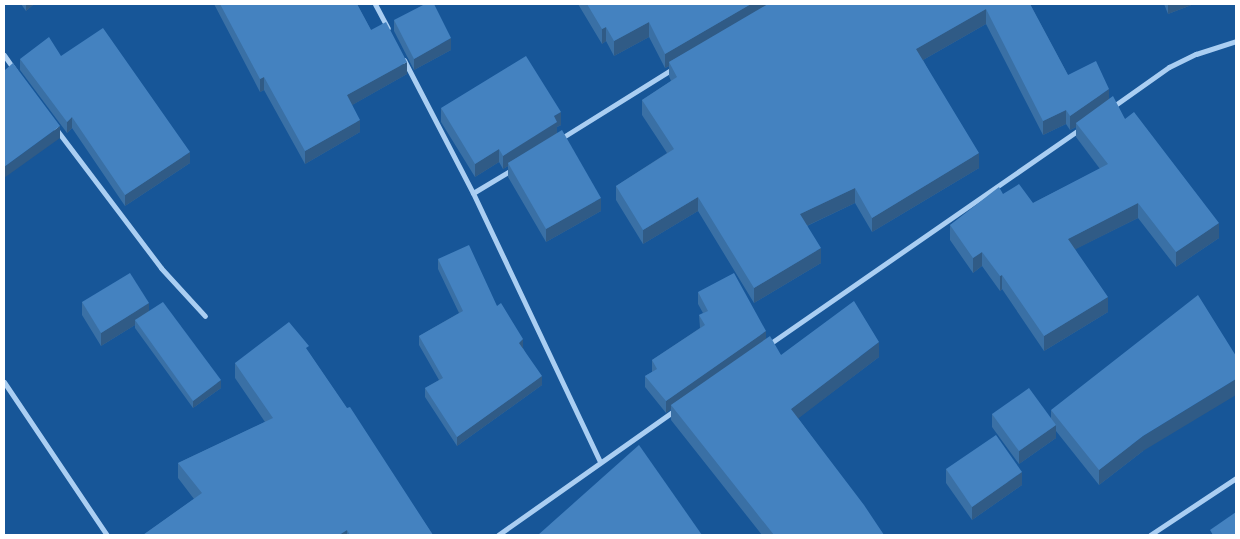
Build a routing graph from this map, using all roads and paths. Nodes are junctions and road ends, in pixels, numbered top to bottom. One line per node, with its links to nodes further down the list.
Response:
1 (375, 4): 2 (street)
2 (393, 38)
3 (1236, 41): 8 (street)
4 (4, 55): 7 (street)
5 (402, 56): 13 (street)
6 (678, 66): 11 (street)
7 (20, 79)
8 (1104, 113)
9 (1088, 124): 15 (street)
10 (54, 126): 14 (street)
11 (555, 142)
12 (522, 163): 13 (street)
13 (473, 193): 18 (street)
14 (205, 316)
15 (762, 350)
16 (4, 382): 20 (street)
17 (681, 406): 18 (street)
18 (600, 462): 21 (street)
19 (1236, 478): 22 (street)
20 (107, 535)
21 (498, 535)
22 (1150, 535)

